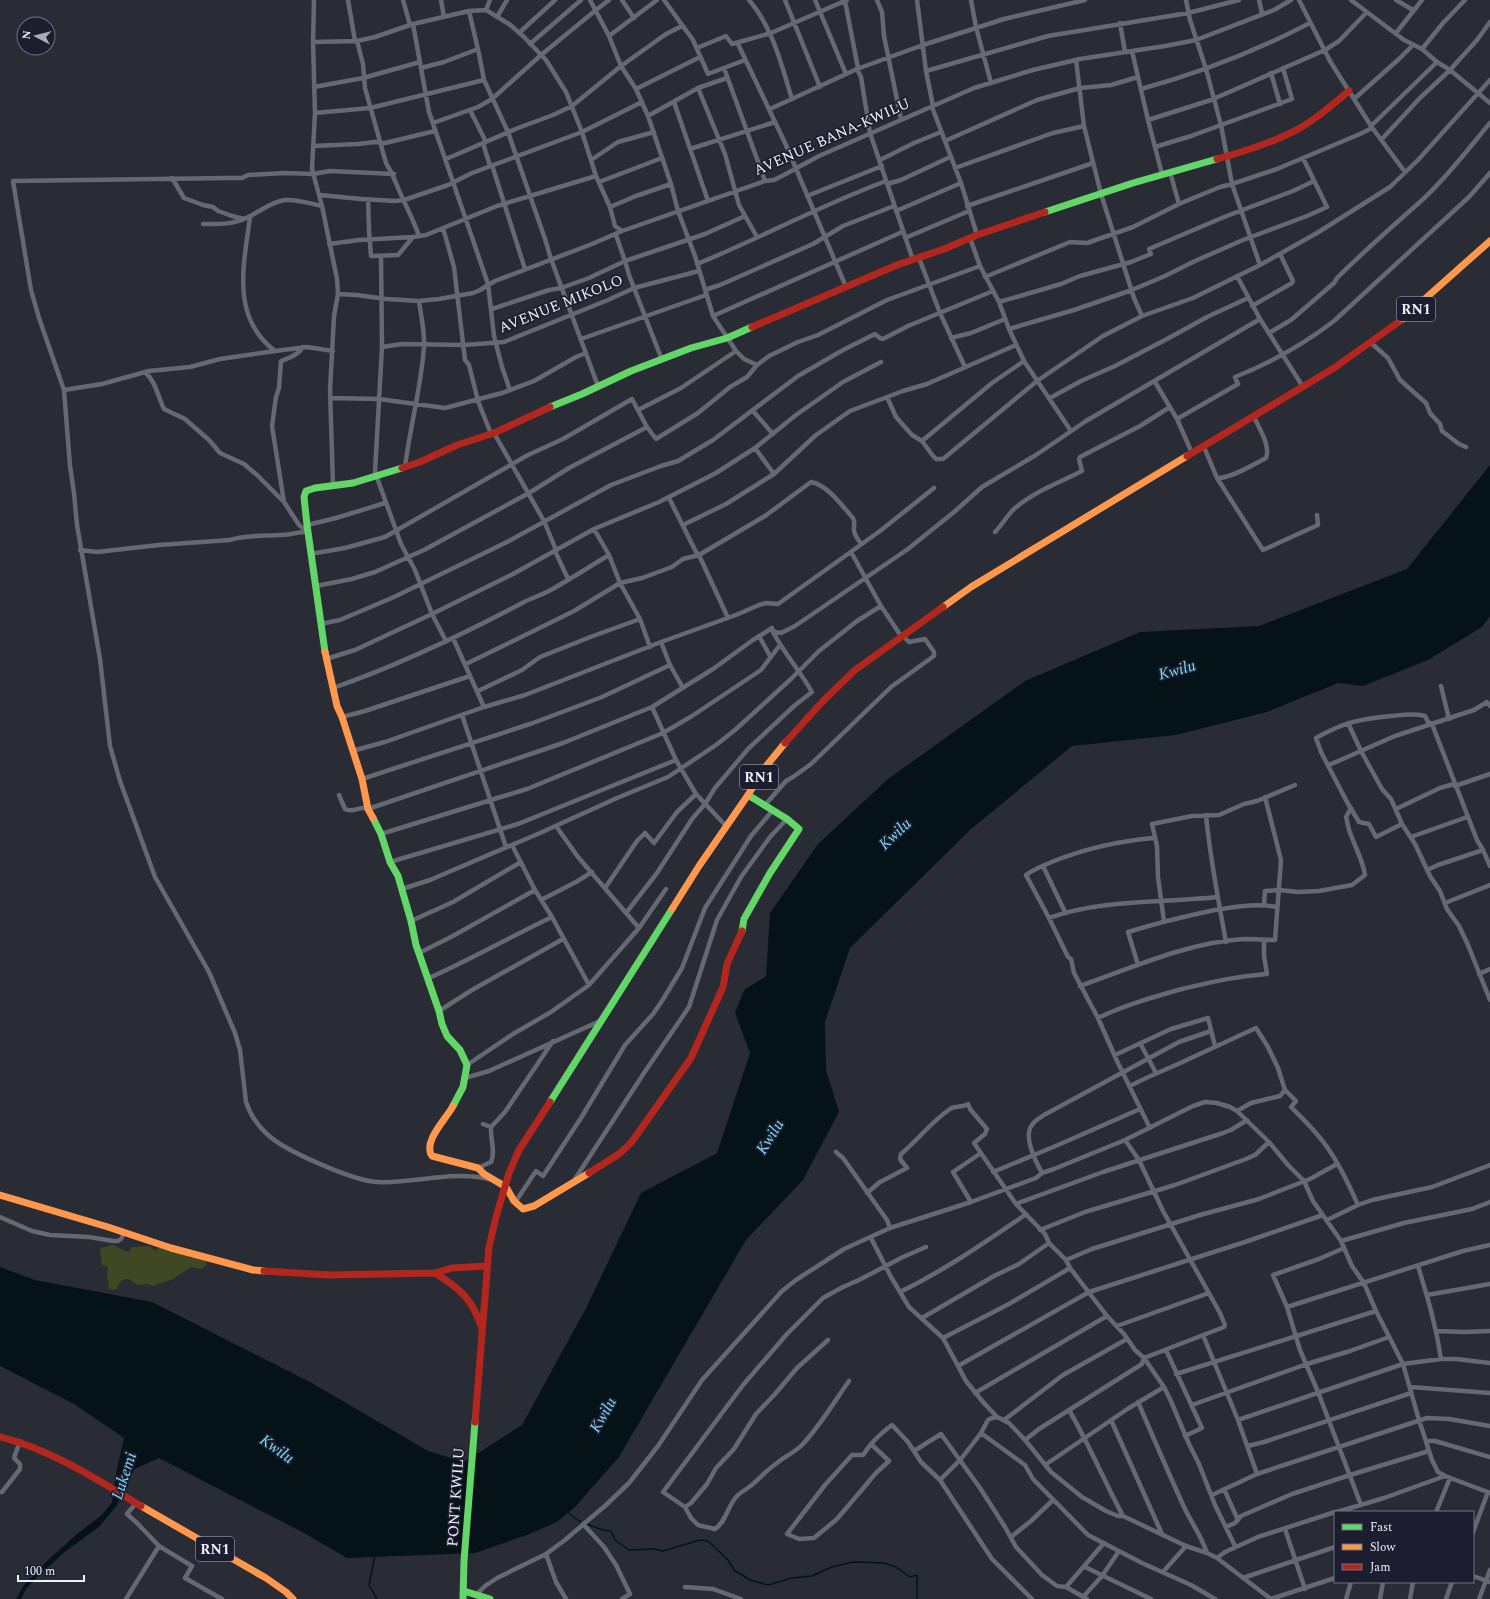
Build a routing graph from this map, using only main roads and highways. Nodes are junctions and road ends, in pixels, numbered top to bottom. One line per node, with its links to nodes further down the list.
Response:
1 (1349, 92): 4 (main road)
2 (1490, 241): 3 (main road, RN1)
3 (748, 795): 4 (main road, RN1); 4 (main road)
4 (506, 1187): 6 (main road, RN1)
5 (0, 1195): 7 (main road)
6 (487, 1266): 7 (main road); 8 (main road, RN1)
7 (435, 1273): 8 (main road)
8 (482, 1332): 10 (main road, PONT KWILU / RN1)
9 (0, 1437): 11 (main road, RN1)
10 (464, 1591): 12 (main road, RN1); 13 (main road)
11 (293, 1599)
12 (463, 1599)
13 (490, 1599)

